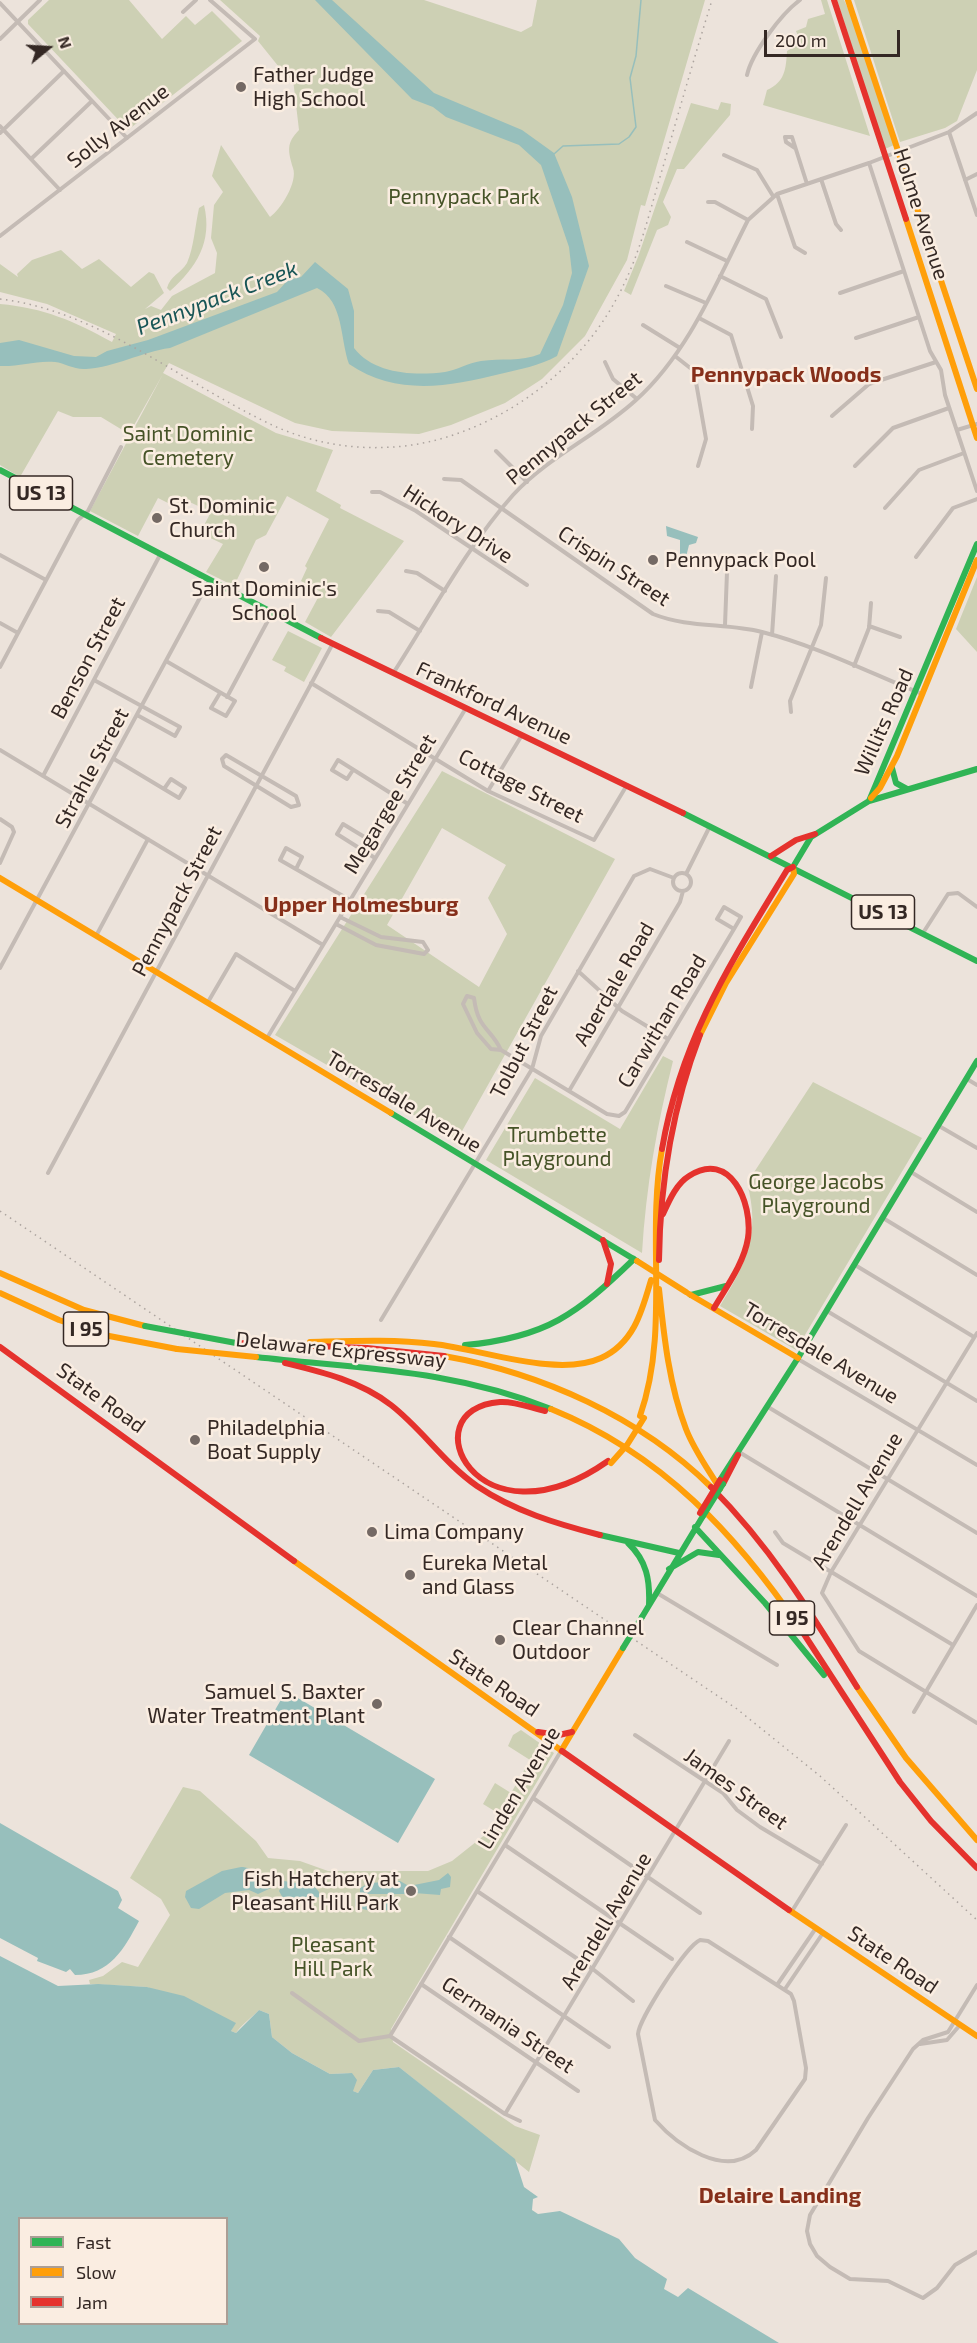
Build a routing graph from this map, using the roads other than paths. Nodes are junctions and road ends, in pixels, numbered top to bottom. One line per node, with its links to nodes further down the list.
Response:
1 (40, 0): 9 (street)
2 (196, 0): 8 (street)
3 (210, 0): 17 (street, Solly Avenue)
4 (800, 0): 12 (street)
5 (834, 0): 21 (main road, Holme Avenue)
6 (848, 0): 19 (main road, Holme Avenue)
7 (0, 3): 9 (street)
8 (183, 12)
9 (18, 22): 10 (street); 11 (street)
10 (0, 39)
11 (64, 71): 13 (street); 15 (street)
12 (747, 75)
13 (92, 101): 17 (street); 22 (street)
14 (977, 113): 16 (street, Pennypack Street)
15 (1, 129): 22 (street)
16 (949, 132): 19 (street, Pennypack Street); 26 (street)
17 (127, 138): 28 (street, Solly Avenue)
18 (795, 148): 27 (street)
19 (899, 150): 21 (street, Pennypack Street); 41 (main road, Holme Avenue)
20 (724, 155): 29 (street)
21 (884, 157): 23 (street, Pennypack Street); 43 (main road, Holme Avenue)
22 (31, 159): 28 (street)
23 (868, 163): 25 (street, Pennypack Street); 38 (street)
24 (977, 174): 26 (street)
25 (821, 179): 27 (street, Pennypack Street); 33 (street)
26 (965, 180): 31 (street)
27 (807, 183): 29 (street, Pennypack Street)
28 (60, 190): 34 (street, Solly Avenue)
29 (775, 195): 32 (street, Pennypack Street); 36 (street)
30 (708, 201): 32 (street)
31 (977, 215)
32 (748, 220): 37 (street, Pennypack Street)
33 (841, 230)
34 (0, 236)
35 (687, 242): 37 (street)
36 (805, 253)
37 (727, 261): 39 (street, Pennypack Street)
38 (904, 271): 42 (street); 45 (street)
39 (720, 276): 44 (street, Pennypack Street); 48 (street)
40 (666, 286): 44 (street)
41 (944, 288): 43 (main road); 54 (main road, Holme Avenue)
42 (840, 293)
43 (929, 293): 58 (main road, Holme Avenue)
44 (706, 303): 46 (street, Pennypack Street)
45 (919, 317): 49 (street); 53 (street)
46 (699, 318): 50 (street, Pennypack Street); 59 (street)
47 (643, 325): 50 (street)
48 (781, 337)
49 (856, 338)
50 (680, 348): 51 (street, Pennypack Street)
51 (675, 357): 55 (street, Pennypack Street); 65 (street)
52 (605, 362): 55 (street)
53 (936, 362): 56 (street); 57 (street)
54 (977, 389)
55 (637, 399): 69 (street, Pennypack Street)
56 (950, 408): 60 (street); 66 (street)
57 (832, 416)
58 (975, 424): 60 (street); 61 (main road, Holme Avenue)
59 (752, 429)
60 (957, 430): 64 (street)
61 (977, 438)
62 (121, 447): 75 (street)
63 (496, 451): 69 (street)
64 (964, 453): 70 (street); 73 (street)
65 (698, 466)
66 (855, 466)
67 (0, 470): 75 (main road, Frankford Avenue / US 13)
68 (444, 479): 74 (street, Crispin Street)
69 (527, 482): 74 (street, Pennypack Street)
70 (977, 491)
71 (372, 492): 77 (street, Hickory Drive)
72 (977, 499): 80 (street)
73 (885, 508)
74 (502, 510): 77 (street, Pennypack Street); 94 (street, Crispin Street)
75 (83, 515): 79 (main road, Frankford Avenue / US 13); 86 (street)
76 (977, 544): 111 (main road, Willits Road)
77 (471, 549): 88 (street, Hickory Drive); 89 (street, Pennypack Street)
78 (0, 555): 86 (street)
79 (160, 555): 87 (main road, Frankford Avenue / US 13); 107 (street, Benson Street)
80 (916, 557)
81 (977, 560): 111 (main road, Willits Road)
82 (406, 571): 89 (street)
83 (728, 572): 94 (street)
84 (776, 576): 99 (street)
85 (826, 578): 102 (street)
86 (46, 580): 98 (street)
87 (209, 580): 92 (main road, Frankford Avenue / US 13); 103 (street, Strahle Street)
88 (527, 585)
89 (445, 591): 96 (street, Pennypack Street)
90 (871, 603): 95 (street)
91 (378, 611): 96 (street)
92 (272, 613): 101 (main road, Frankford Avenue / US 13); 112 (street)
93 (0, 622): 98 (street)
94 (725, 625): 97 (street, Crispin Street)
95 (869, 626): 100 (street); 105 (street)
96 (420, 632): 106 (street, Pennypack Street)
97 (762, 632): 99 (street, Crispin Street); 109 (street)
98 (18, 633): 104 (street)
99 (772, 634): 102 (street, Crispin Street)
100 (900, 637)
101 (332, 644): 106 (main road, Frankford Avenue / US 13); 108 (street, Pennypack Street)
102 (812, 649): 105 (street, Crispin Street); 115 (street)
103 (166, 661): 110 (street); 113 (street, Strahle Street)
104 (0, 666)
105 (854, 666): 111 (street, Crispin Street)
106 (393, 673): 114 (main road, Frankford Avenue / US 13)
107 (94, 680): 113 (street); 125 (street, Benson Street)
108 (311, 683): 119 (street, Cottage Street); 124 (street, Pennypack Street)
109 (751, 687)
110 (220, 693): 112 (street); 112 (street)
111 (919, 693): 121 (main road, Willits Road); 131 (main road, Willits Road)
112 (227, 697)
113 (141, 708): 116 (street, Strahle Street); 116 (street)
114 (466, 708): 117 (main road, Frankford Avenue / US 13); 119 (street, Megargee Street)
115 (791, 712)
116 (137, 715): 120 (street, Strahle Street)
117 (522, 734): 126 (main road, Frankford Avenue / US 13); 130 (street)
118 (0, 750): 125 (street)
119 (436, 758): 130 (street, Cottage Street); 133 (street, Megargee Street)
120 (114, 759): 128 (street); 132 (street, Strahle Street)
121 (891, 767): 129 (main road); 131 (main road, Willits Road)
122 (977, 769): 129 (main road)
123 (353, 770): 123 (street); 133 (street)
124 (262, 775): 127 (street, Pennypack Street); 127 (street); 127 (street)
125 (43, 776): 132 (street)
126 (627, 784): 130 (street, Cottage Street); 135 (main road, Frankford Avenue / US 13)
127 (256, 786): 145 (street, Pennypack Street)
128 (164, 789): 128 (street)
129 (909, 789): 131 (main road)
130 (488, 790)
131 (869, 801): 136 (main road)
132 (90, 804): 137 (street); 149 (street, Strahle Street)
133 (408, 804): 138 (street, Megargee Street)
134 (0, 819): 141 (street)
135 (710, 825): 139 (main road, Frankford Avenue / US 13); 144 (street)
136 (818, 833): 139 (main road); 142 (main road)
137 (148, 839): 145 (street); 156 (street)
138 (381, 847): 140 (street, Megargee Street); 140 (street)
139 (771, 856): 142 (main road, Frankford Avenue / US 13)
140 (375, 858): 150 (street, Megargee Street)
141 (0, 863)
142 (793, 867): 155 (main road, Frankford Avenue / US 13); 180 (main road); 182 (main road)
143 (296, 869): 143 (street); 150 (street)
144 (686, 874): 147 (street); 148 (street)
145 (208, 875): 157 (street); 161 (street, Pennypack Street)
146 (0, 878): 149 (main road, Torresdale Avenue)
147 (674, 878): 148 (street); 160 (street, Tolbut Street)
148 (683, 891): 164 (street, Aberdale Road)
149 (37, 900): 156 (main road, Torresdale Avenue); 159 (street, Strahle Street)
150 (350, 900): 152 (street, Megargee Street)
151 (977, 907): 155 (street)
152 (340, 917): 153 (street, Megargee Street); 153 (street)
153 (336, 924): 157 (street, Megargee Street)
154 (734, 929): 154 (street); 166 (street, Carwithan Road)
155 (923, 933): 158 (main road, Frankford Avenue / US 13)
156 (96, 936): 161 (main road, Torresdale Avenue)
157 (323, 945): 162 (street, Megargee Street)
158 (977, 961)
159 (0, 968)
160 (579, 971): 164 (street); 169 (street, Tolbut Street)
161 (156, 972): 163 (main road, Torresdale Avenue); 177 (street, Pennypack Street)
162 (295, 991): 163 (street); 165 (street, Megargee Street)
163 (208, 1003): 165 (main road, Torresdale Avenue)
164 (618, 1008): 166 (street); 172 (street, Aberdale Road)
165 (267, 1038): 175 (main road, Torresdale Avenue)
166 (668, 1040): 172 (street, Carwithan Road)
167 (501, 1050): 167 (street); 169 (street)
168 (977, 1061): 170 (main road, Linden Avenue)
169 (532, 1069): 172 (street); 175 (street, Tolbut Street)
170 (966, 1078): 171 (street); 173 (main road, Linden Avenue)
171 (977, 1085)
172 (568, 1091)
173 (938, 1125): 174 (street); 176 (main road, Linden Avenue)
174 (977, 1149)
175 (475, 1163): 181 (main road, Torresdale Avenue); 194 (street, Tolbut Street)
176 (910, 1171): 178 (street); 179 (main road, Linden Avenue)
177 (48, 1173)
178 (977, 1212)
179 (883, 1218): 184 (main road, Linden Avenue); 186 (street)
180 (660, 1221): 188 (main road); 189 (main road)
181 (603, 1240): 183 (main road, Torresdale Avenue); 187 (main road)
182 (654, 1249): 197 (main road); 205 (main road)
183 (635, 1260): 187 (main road); 191 (main road, Torresdale Avenue, bridge)
184 (854, 1264): 193 (main road, Linden Avenue); 195 (street)
185 (0, 1273): 196 (main road, Delaware Expressway / I 95, bridge)
186 (977, 1275)
187 (607, 1284): 197 (main road)
188 (726, 1286): 191 (main road); 192 (main road)
189 (659, 1289): 205 (main road); 212 (main road)
190 (0, 1293): 199 (main road, Delaware Expressway / I 95, bridge)
191 (688, 1293): 192 (main road, Torresdale Avenue)
192 (714, 1308): 200 (main road, Torresdale Avenue)
193 (827, 1310): 200 (main road, Linden Avenue); 201 (street)
194 (381, 1320)
195 (976, 1336): 201 (street, Arendell Avenue)
196 (239, 1343): 197 (main road); 212 (main road, Delaware Expressway / I 95)
197 (451, 1345)
198 (0, 1347): 232 (main road, State Road)
199 (260, 1358): 204 (main road, Delaware Expressway / I 95); 211 (main road)
200 (798, 1358): 203 (main road, Linden Avenue); 206 (street, Torresdale Avenue)
201 (947, 1383): 202 (street); 206 (street, Arendell Avenue)
202 (977, 1401)
203 (767, 1406): 207 (main road, Linden Avenue); 210 (street)
204 (561, 1414): 208 (main road); 229 (main road, Delaware Expressway / I 95)
205 (642, 1417): 208 (main road, bridge)
206 (917, 1430): 209 (street, Torresdale Avenue); 210 (street, Arendell Avenue)
207 (740, 1452): 213 (street); 214 (main road, Linden Avenue, bridge)
208 (610, 1462): 211 (main road)
209 (977, 1465)
210 (887, 1479): 213 (street, Arendell Avenue); 216 (street)
211 (469, 1480): 217 (main road)
212 (729, 1503): 241 (main road, Delaware Expressway / I 95)
213 (859, 1525): 221 (street, Arendell Avenue); 223 (street)
214 (695, 1527): 218 (main road, Linden Avenue); 219 (main road)
215 (775, 1532): 221 (street)
216 (977, 1533)
217 (627, 1542): 218 (main road); 224 (main road)
218 (679, 1553): 220 (main road, Linden Avenue)
219 (722, 1556): 220 (main road); 229 (main road)
220 (669, 1569): 222 (main road, Linden Avenue)
221 (831, 1572): 226 (street); 228 (street, Arendell Avenue)
222 (656, 1593): 224 (main road, Linden Avenue); 227 (street)
223 (977, 1596)
224 (649, 1605): 233 (main road, Linden Avenue, bridge)
225 (977, 1605): 226 (street)
226 (953, 1645): 228 (street)
227 (777, 1665)
228 (925, 1691): 230 (street); 231 (street)
229 (853, 1712): 244 (main road, Delaware Expressway / I 95)
230 (914, 1712)
231 (977, 1723)
232 (538, 1732): 233 (main road); 236 (main road, State Road)
233 (573, 1732): 236 (main road, Linden Avenue)
234 (634, 1736): 237 (street, James Street)
235 (729, 1741): 237 (street, Arendell Avenue)
236 (561, 1751): 238 (street, Linden Avenue); 240 (main road, State Road)
237 (704, 1783): 240 (street, Arendell Avenue); 243 (street, James Street)
238 (533, 1798): 242 (street, Linden Avenue); 245 (street)
239 (846, 1826): 243 (street)
240 (678, 1831): 245 (street, Arendell Avenue); 247 (main road, State Road)
241 (977, 1840)
242 (505, 1845): 246 (street, Linden Avenue); 249 (street)
243 (822, 1864): 247 (street)
244 (977, 1868)
245 (648, 1877): 248 (street); 249 (street, Arendell Avenue)
246 (477, 1891): 252 (street, Linden Avenue); 254 (street)
247 (792, 1911): 250 (main road, State Road)
248 (700, 1912)
249 (620, 1923): 253 (street); 254 (street, Arendell Avenue)
250 (816, 1928): 251 (main road, State Road); 256 (street)
251 (823, 1933): 258 (street); 262 (main road, State Road)
252 (449, 1937): 255 (street, Linden Avenue); 261 (street)
253 (672, 1959)
254 (594, 1970): 260 (street); 261 (street, Arendell Avenue)
255 (421, 1984): 263 (street, Linden Avenue); 266 (street, Germania Street)
256 (777, 1985): 258 (street); 258 (street)
257 (977, 1985): 262 (street)
258 (785, 1989)
259 (292, 1993): 263 (street)
260 (633, 2001)
261 (566, 2017): 265 (street); 266 (street, Arendell Avenue)
262 (958, 2023): 264 (main road, State Road); 270 (street)
263 (390, 2036): 268 (street)
264 (977, 2036)
265 (609, 2047)
266 (537, 2063): 267 (street, Germania Street); 268 (street, Arendell Avenue)
267 (578, 2091)
268 (505, 2115): 269 (street)
269 (520, 2121)
270 (977, 2252)

